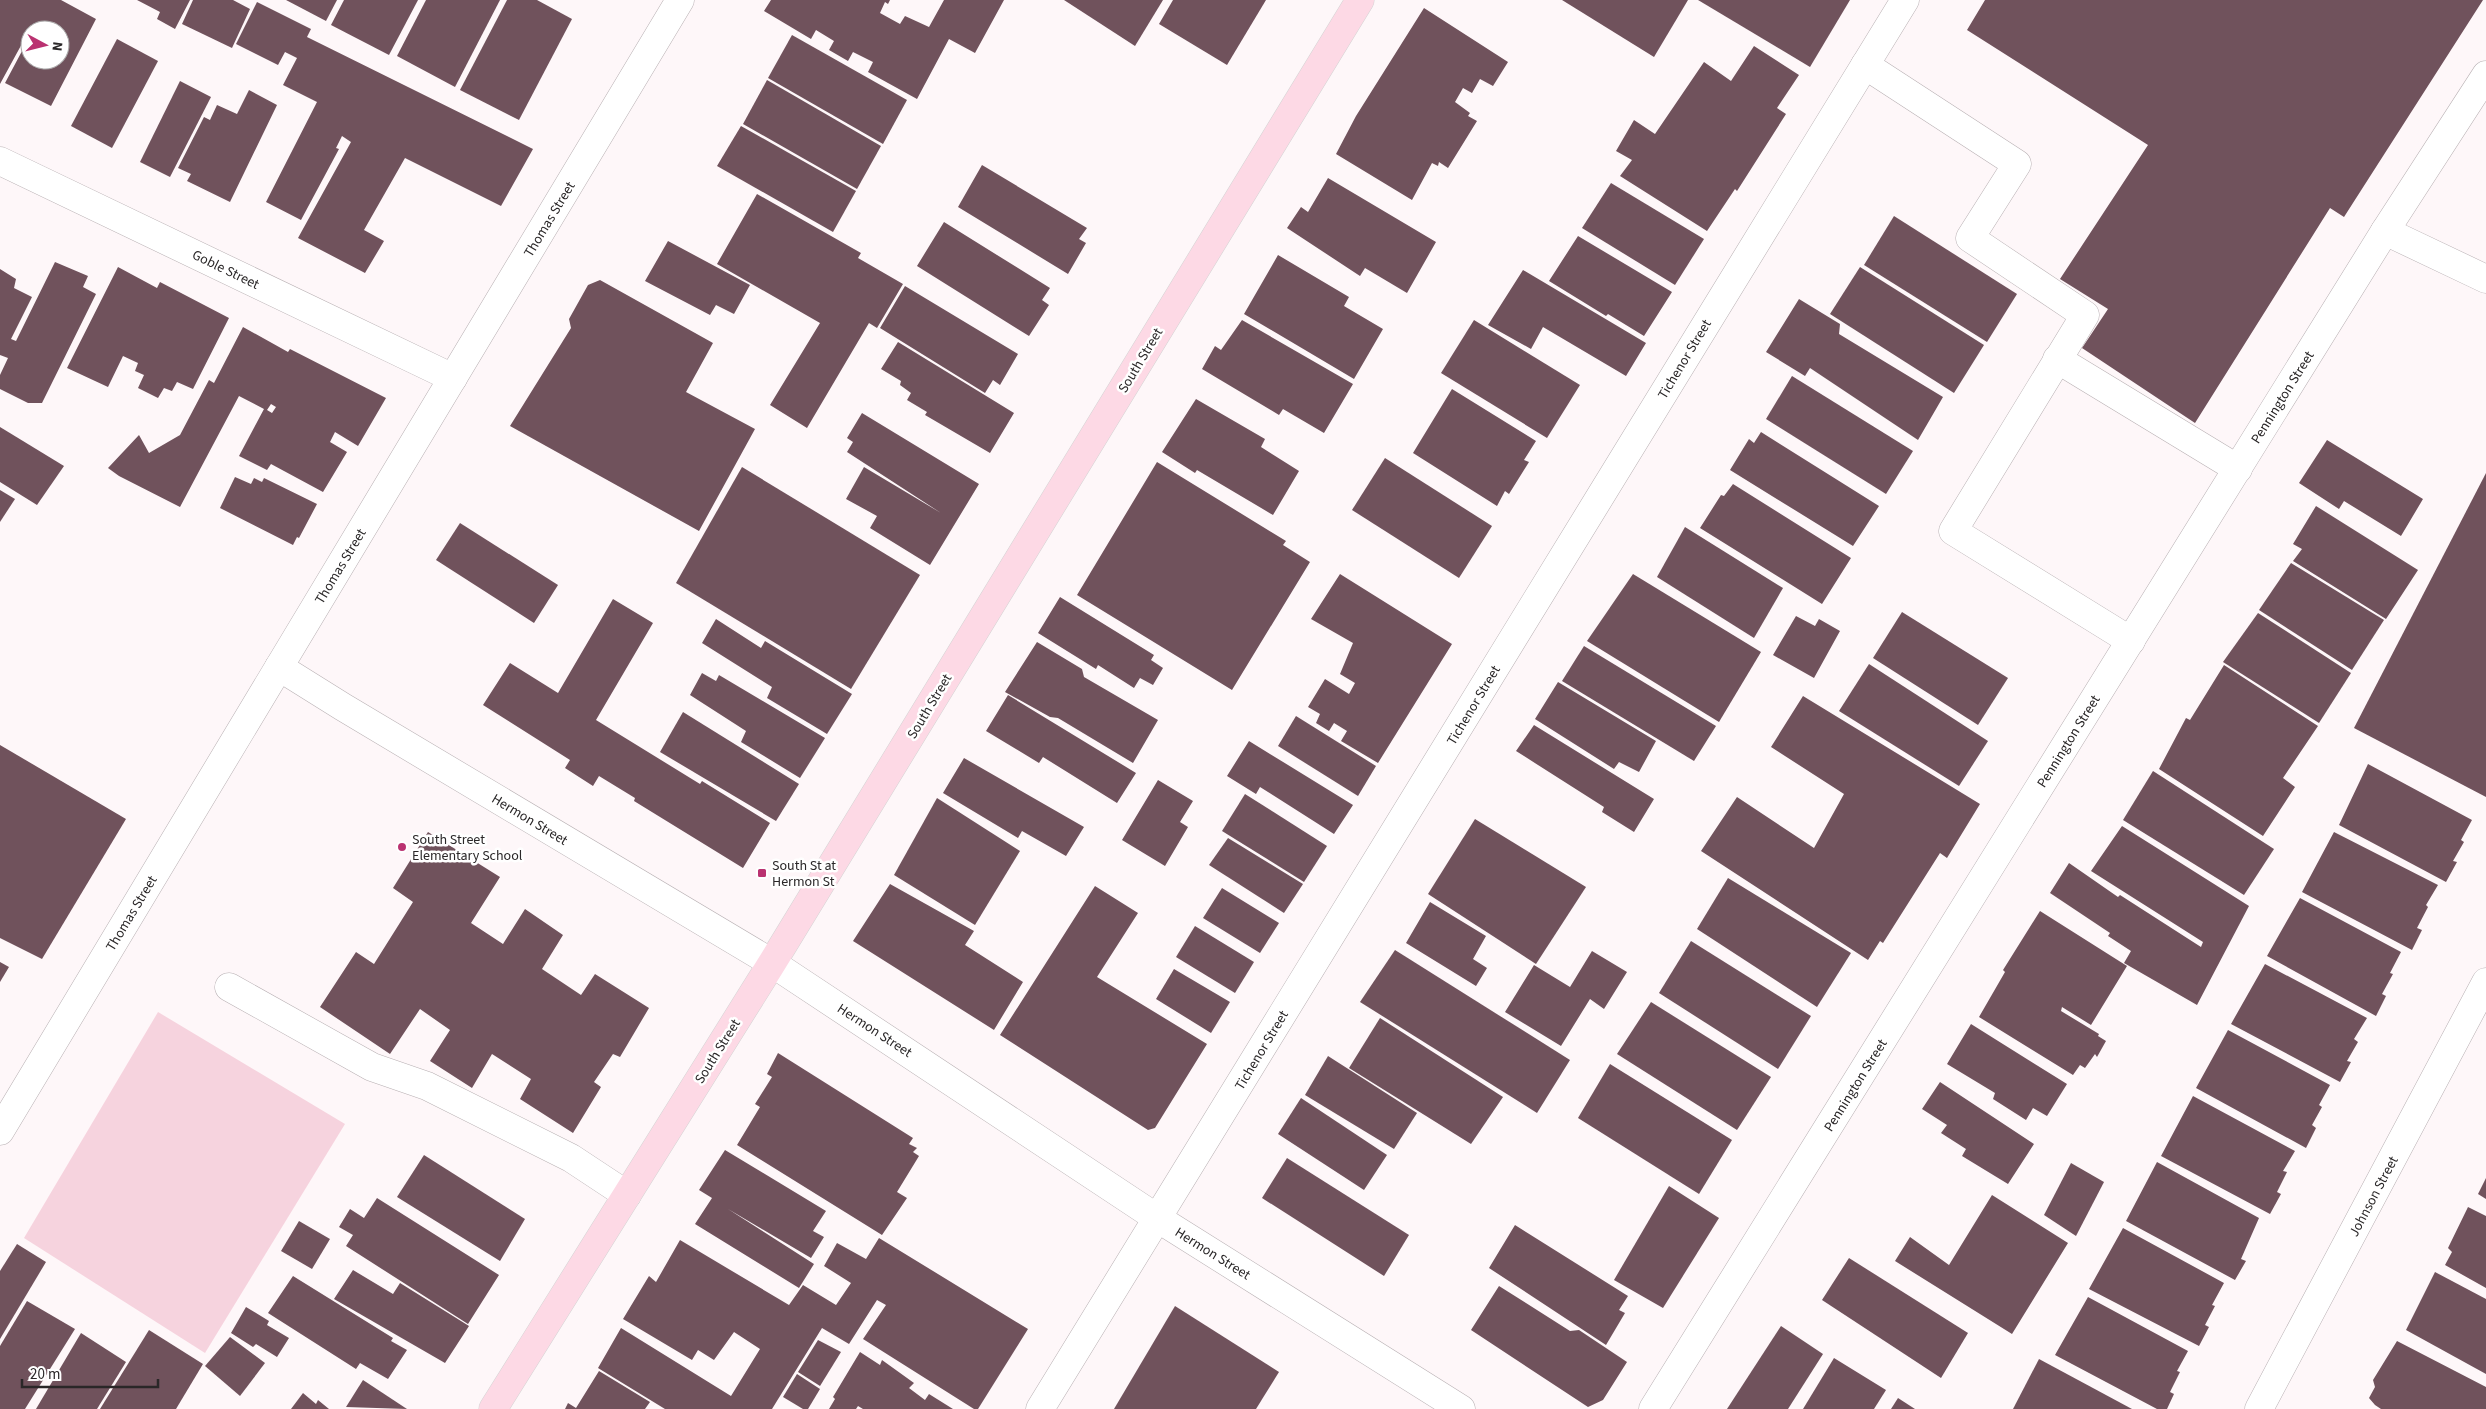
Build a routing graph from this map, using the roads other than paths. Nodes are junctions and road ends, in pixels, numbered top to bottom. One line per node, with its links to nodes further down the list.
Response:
1 (680, 0): 10 (street, Thomas Street)
2 (1360, 0): 14 (main road, South Street)
3 (1905, 0): 4 (street, Tichenor Street)
4 (1865, 65): 9 (street); 19 (street, Tichenor Street)
5 (2486, 75): 7 (street, Pennington Street)
6 (0, 161): 10 (street, Goble Street)
7 (2385, 231): 8 (street); 11 (street, Pennington Street)
8 (2486, 279)
9 (2058, 359): 11 (street); 12 (street)
10 (453, 378): 13 (street, Thomas Street)
11 (2238, 469): 12 (street, Pennington Street)
12 (2131, 641): 23 (street, Pennington Street)
13 (279, 667): 14 (street, Hermon Street); 17 (street, Thomas Street)
14 (772, 963): 18 (main road, South Street); 19 (street, Hermon Street)
15 (2486, 982): 24 (street, Johnson Street)
16 (229, 987): 18 (street)
17 (0, 1131)
18 (627, 1195): 20 (main road, South Street)
19 (1157, 1218): 21 (street, Tichenor Street); 22 (street, Hermon Street)
20 (493, 1409)
21 (1040, 1409)
22 (1461, 1409)
23 (1653, 1409)
24 (2259, 1409)

